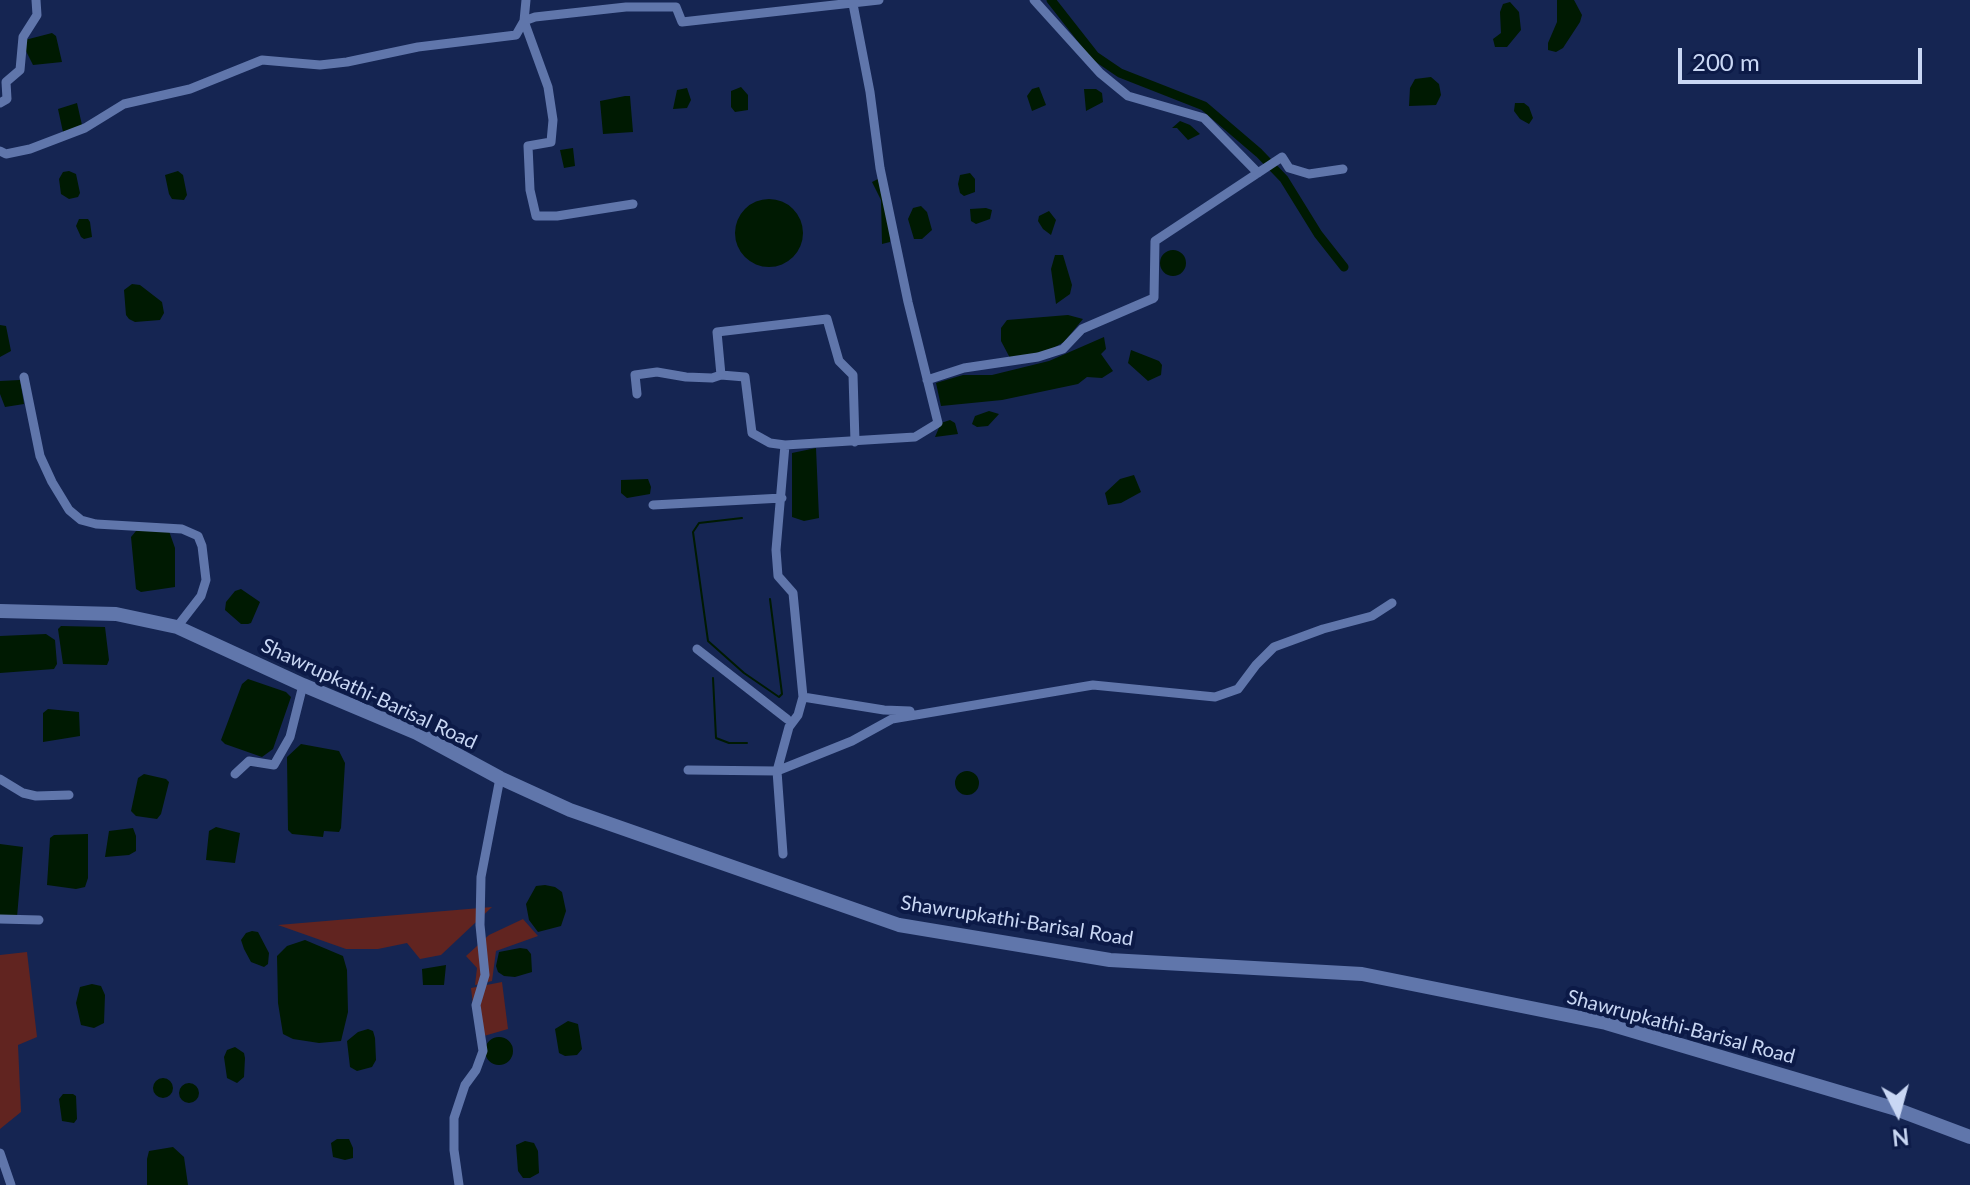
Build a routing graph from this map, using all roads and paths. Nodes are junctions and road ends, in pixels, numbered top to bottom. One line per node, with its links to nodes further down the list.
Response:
1 (36, 0): 7 (street)
2 (526, 0): 6 (street)
3 (879, 0): 5 (street)
4 (1034, 0): 10 (street)
5 (853, 4): 6 (street); 14 (street)
6 (524, 21): 8 (street); 11 (street)
7 (0, 103)
8 (0, 151)
9 (1343, 169): 10 (street)
10 (1259, 172): 14 (street)
11 (633, 204)
12 (721, 375): 15 (street); 16 (street); 17 (street)
13 (24, 377): 22 (street)
14 (927, 380): 16 (street)
15 (637, 394)
16 (855, 442): 17 (street)
17 (785, 445): 18 (street)
18 (782, 498): 19 (street); 25 (street)
19 (653, 505)
20 (1392, 603): 26 (street)
21 (0, 611): 22 (main road, Shawrupkathi-Barisal Road)
22 (177, 627): 24 (main road, Shawrupkathi-Barisal Road)
23 (697, 649): 27 (street)
24 (303, 685): 30 (street); 31 (main road, Shawrupkathi-Barisal Road)
25 (803, 697): 26 (street); 29 (street)
26 (930, 712): 29 (street)
27 (787, 719)
28 (688, 770): 29 (street)
29 (777, 771): 34 (street)
30 (235, 774)
31 (500, 778): 37 (main road, Shawrupkathi-Barisal Road); 40 (street)
32 (0, 779): 33 (street)
33 (69, 795)
34 (783, 854)
35 (0, 919): 36 (street)
36 (39, 920)
37 (1970, 1137)
38 (0, 1153): 39 (street)
39 (11, 1185)
40 (459, 1185)

